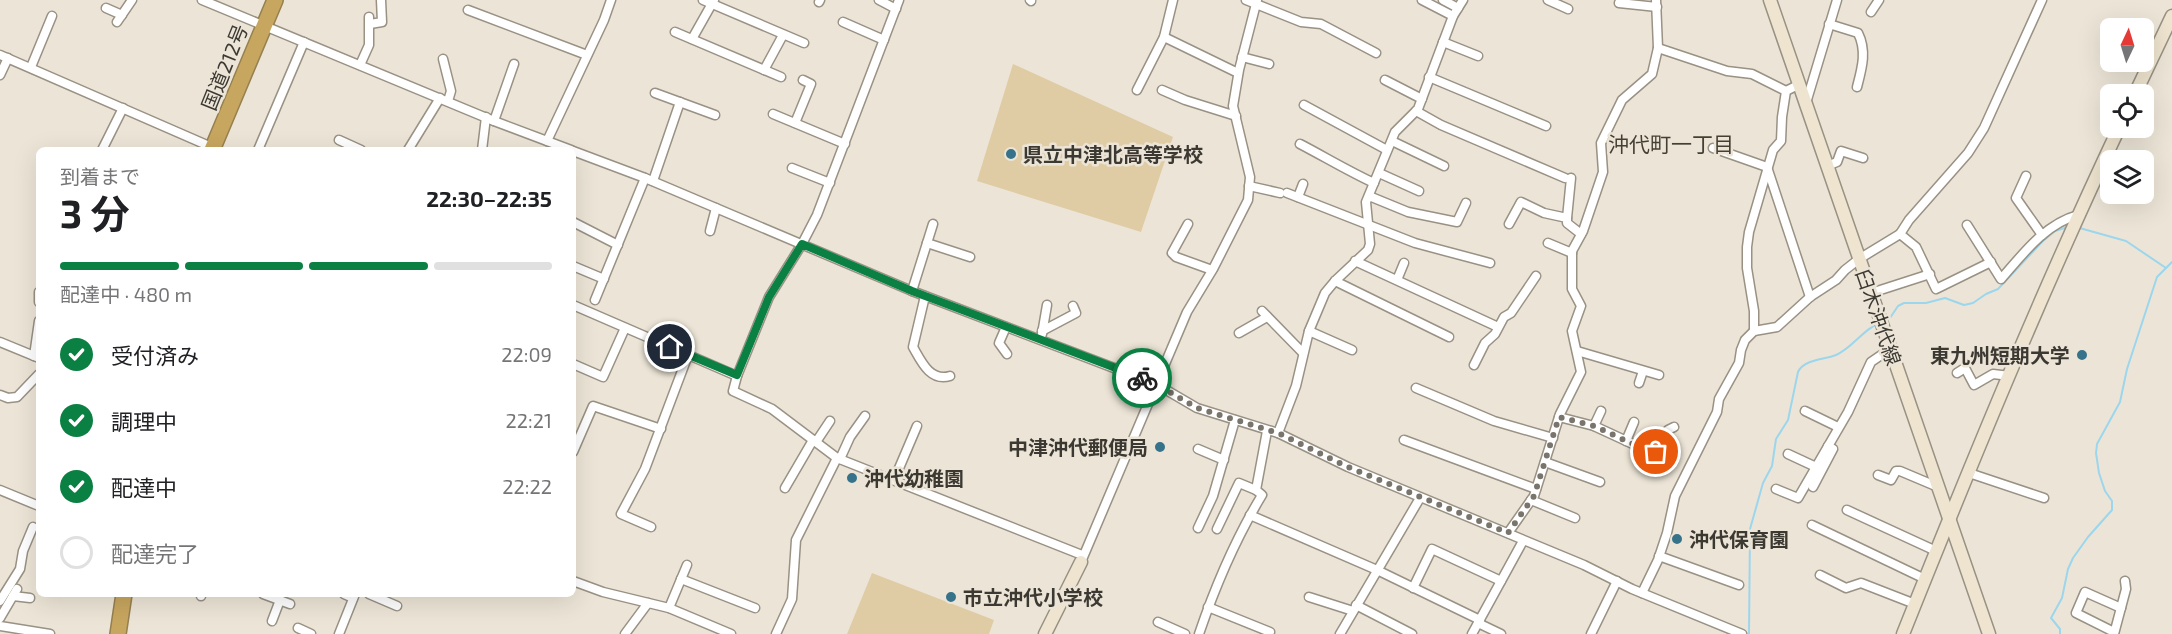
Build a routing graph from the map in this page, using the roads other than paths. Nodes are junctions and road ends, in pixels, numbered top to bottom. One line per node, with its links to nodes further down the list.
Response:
1 (132, 0): 23 (street)
2 (202, 0): 32 (street)
3 (275, 0): 32 (highway, 国道212号)
4 (381, 0): 50 (street)
5 (611, 0): 43 (street)
6 (703, 0): 17 (street)
7 (879, 0): 21 (street)
8 (1173, 0): 35 (street)
9 (1246, 0): 18 (street)
10 (1422, 0): 28 (street)
11 (1443, 0): 22 (street)
12 (1770, 0): 60 (street, 臼木沖代線)
13 (1837, 0): 31 (street)
14 (1879, 0): 26 (street)
15 (2042, 0): 123 (street)
16 (1551, 1): 24 (street)
17 (713, 2): 34 (street); 36 (street)
18 (1256, 2): 42 (street); 46 (street)
19 (1619, 3): 20 (street)
20 (1657, 3): 41 (street)
21 (897, 4): 37 (street)
22 (1460, 4): 28 (street)
23 (106, 8)
24 (1568, 9)
25 (468, 10): 43 (street)
26 (1871, 12)
27 (52, 16): 51 (street)
28 (1453, 16): 39 (street)
29 (2172, 16): 59 (street)
30 (843, 22): 37 (street)
31 (1829, 24): 61 (street); 70 (street)
32 (264, 25): 38 (street); 87 (highway, 国道212号)
33 (675, 32): 36 (street)
34 (783, 35): 40 (street); 52 (street)
35 (1164, 37): 53 (street); 62 (street)
36 (692, 39): 52 (street)
37 (885, 40): 83 (street)
38 (304, 42): 50 (street); 88 (street)
39 (1443, 42): 44 (street); 55 (street)
40 (804, 43)
41 (1658, 48): 64 (street); 122 (street)
42 (1376, 53)
43 (587, 55): 81 (street)
44 (1478, 56)
45 (4, 57): 51 (street); 54 (street)
46 (1242, 57): 49 (street); 53 (street)
47 (444, 59): 67 (street)
48 (514, 64): 76 (street)
49 (1269, 64)
50 (360, 65): 67 (street)
51 (32, 68): 71 (street)
52 (764, 70): 56 (street)
53 (1238, 73): 75 (street)
54 (0, 75)
55 (1429, 77): 66 (street); 78 (street)
56 (781, 78)
57 (803, 80): 77 (street)
58 (1386, 80): 66 (street)
59 (2140, 84)
60 (1798, 85): 64 (street); 70 (street, 臼木沖代線)
61 (1857, 87)
62 (1137, 90)
63 (1162, 90): 75 (street)
64 (1786, 91): 99 (street)
65 (655, 93): 68 (street)
66 (1422, 99): 72 (street)
67 (444, 100): 76 (street); 90 (street)
68 (680, 102): 74 (street); 103 (street)
69 (1304, 105): 94 (street)
70 (1805, 106): 98 (street, 臼木沖代線)
71 (123, 108): 85 (street); 86 (street)
72 (1416, 111): 82 (street); 114 (street)
73 (773, 114): 77 (street)
74 (716, 115)
75 (1236, 116): 107 (street)
76 (490, 119): 81 (street); 91 (street)
77 (795, 123): 83 (street)
78 (1546, 126)
79 (2114, 138): 113 (street)
80 (339, 140): 89 (street)
81 (546, 141): 92 (street)
82 (1392, 141): 94 (street); 97 (street)
83 (845, 144): 104 (street)
84 (1299, 144): 105 (street)
85 (104, 147)
86 (211, 147)
87 (216, 147)
88 (259, 147)
89 (354, 147)
90 (410, 147)
91 (483, 147)
92 (563, 147)
93 (1713, 148): 99 (street)
94 (1387, 150): 101 (street)
95 (576, 152): 103 (street)
96 (1863, 158): 98 (street)
97 (1444, 166)
98 (1827, 166): 131 (street, 臼木沖代線)
99 (1767, 167): 146 (street); 156 (street)
100 (792, 168): 104 (street)
101 (1378, 173): 105 (street); 108 (street)
102 (2026, 176): 124 (street)
103 (649, 179): 112 (street); 128 (street)
104 (830, 183): 127 (street)
105 (1374, 183): 109 (street)
106 (1303, 184): 110 (street)
107 (1250, 186): 110 (street); 137 (street)
108 (1419, 191)
109 (1369, 196): 111 (street); 120 (street)
110 (1298, 197): 120 (street)
111 (1466, 203)
112 (716, 208): 121 (street); 127 (street)
113 (2078, 215): 124 (street); 174 (street)
114 (1567, 218): 118 (street); 122 (street)
115 (576, 224): 128 (street)
116 (933, 224): 125 (street)
117 (1188, 224): 137 (street)
118 (1509, 224)
119 (1967, 225): 134 (street)
120 (1368, 226): 132 (street); 135 (street)
121 (710, 231)
122 (1581, 234): 129 (street)
123 (1900, 234): 131 (street); 138 (street)
124 (2042, 235): 134 (street)
125 (927, 243): 130 (street); 143 (street)
126 (1548, 243): 129 (street)
127 (802, 244): 143 (street); 172 (street)
128 (618, 245): 140 (street)
129 (1572, 253): 163 (street)
130 (970, 257)
131 (1859, 259): 144 (street, 臼木沖代線); 146 (street)
132 (1355, 261): 141 (street); 142 (street)
133 (1404, 262): 141 (street)
134 (1990, 262): 138 (street)
135 (1490, 263)
136 (576, 267): 140 (street)
137 (1212, 270): 178 (street)
138 (1930, 274): 144 (street)
139 (1536, 276): 152 (street)
140 (604, 279): 147 (street)
141 (1397, 280): 152 (street)
142 (1335, 281): 155 (street); 158 (street)
143 (912, 291): 145 (street)
144 (1870, 293): 162 (street, 臼木沖代線)
145 (925, 296): 151 (street); 175 (street)
146 (1810, 297): 156 (street)
147 (595, 300)
148 (576, 306): 153 (street)
149 (1047, 306): 154 (street)
150 (1073, 306): 154 (street)
151 (1006, 327): 159 (street); 166 (street)
152 (1498, 327): 168 (street)
153 (625, 328): 165 (street); 169 (street)
154 (1042, 331): 159 (street)
155 (1309, 331): 161 (street); 164 (street)
156 (1754, 331): 234 (street)
157 (1239, 333): 164 (street)
158 (1449, 337)
159 (1041, 340): 178 (street)
160 (0, 342): 167 (street)
161 (1352, 350)
162 (1890, 350): 191 (street); 212 (street, 臼木沖代線)
163 (1576, 351): 170 (street); 184 (street)
164 (1303, 353): 194 (street)
165 (688, 354): 172 (street); 192 (street)
166 (1007, 354)
167 (36, 357)
168 (1474, 359)
169 (576, 365)
170 (1643, 371): 173 (street); 177 (street)
171 (1957, 373): 174 (street)
172 (737, 375): 197 (street)
173 (1659, 375)
174 (2010, 375): 207 (street)
175 (950, 376)
176 (36, 377): 180 (street)
177 (1639, 383)
178 (1156, 384): 185 (street); 235 (street)
179 (1416, 388): 195 (street)
180 (0, 395)
181 (1601, 411): 189 (street)
182 (1804, 411): 191 (street)
183 (865, 416): 203 (street)
184 (1559, 417): 189 (street); 195 (street)
185 (1235, 420): 193 (street); 204 (street)
186 (830, 421): 197 (street)
187 (1634, 422): 198 (street)
188 (917, 426): 209 (street)
189 (1594, 426): 198 (street)
190 (1674, 427): 198 (street)
191 (1838, 427): 200 (street)
192 (661, 429): 199 (street); 228 (street)
193 (1267, 431): 194 (street); 216 (street)
194 (1278, 433): 218 (street)
195 (1552, 438): 205 (street)
196 (1404, 440): 214 (street)
197 (815, 441): 203 (street); 213 (street)
198 (1626, 441)
199 (576, 445)
200 (1828, 446): 206 (street); 211 (street)
201 (1198, 449): 204 (street)
202 (1788, 454): 206 (street)
203 (839, 458): 209 (street); 281 (street)
204 (1224, 460): 229 (street)
205 (1545, 462): 210 (street); 214 (street)
206 (1816, 467): 215 (street)
207 (1969, 473): 219 (street); 225 (street)
208 (1878, 475): 212 (street)
209 (894, 480): 235 (street)
210 (1600, 482)
211 (1813, 487)
212 (1938, 487): 225 (street, 臼木沖代線)
213 (785, 488)
214 (1536, 489): 220 (street)
215 (1776, 489)
216 (1256, 490): 223 (street); 230 (street)
217 (1, 494): 221 (street)
218 (1420, 498): 231 (street); 237 (street)
219 (2044, 498)
220 (1531, 500): 224 (street); 231 (street)
221 (36, 505)
222 (1847, 510): 233 (street)
223 (1250, 515): 237 (street); 260 (street)
224 (1575, 518)
225 (1949, 519): 233 (street); 291 (street, 臼木沖代線)
226 (1812, 525): 240 (street)
227 (33, 527): 255 (street)
228 (651, 527)
229 (1198, 528)
230 (1217, 529)
231 (1508, 533): 232 (street)
232 (1523, 541): 241 (street); 242 (street)
233 (1936, 551): 240 (street)
234 (1659, 556): 245 (street); 247 (street)
235 (1081, 558): 273 (street)
236 (687, 565): 239 (street)
237 (1377, 570): 246 (street); 263 (street)
238 (1820, 575): 257 (street)
239 (681, 579): 261 (street); 262 (street)
240 (1925, 579): 257 (street)
241 (1501, 581): 246 (street); 268 (street)
242 (1617, 581): 247 (street); 288 (street)
243 (2125, 581): 264 (street)
244 (576, 582): 256 (street)
245 (1739, 585)
246 (1413, 588): 268 (street)
247 (1642, 592): 289 (street)
248 (124, 597): 276 (highway)
249 (272, 597): 254 (street)
250 (354, 597): 278 (street)
251 (376, 597): 259 (street)
252 (1310, 597): 263 (street)
253 (30, 598): 265 (street)
254 (280, 600): 258 (street); 266 (street)
255 (0, 601)
256 (648, 603): 261 (street); 279 (street)
257 (1915, 603): 290 (street)
258 (290, 604)
259 (397, 606)
260 (1208, 607): 272 (street); 283 (street)
261 (669, 608): 280 (street)
262 (755, 608)
263 (1354, 608): 284 (street); 285 (street)
264 (2121, 608): 274 (street); 274 (street)
265 (0, 618)
266 (272, 621)
267 (1158, 622): 282 (street)
268 (1479, 622): 286 (street); 287 (street)
269 (0, 626): 271 (street)
270 (298, 628): 277 (street)
271 (13, 631): 275 (street)
272 (1270, 632)
273 (1048, 633)
274 (2114, 633)
275 (50, 634)
276 (118, 634)
277 (311, 634)
278 (339, 634)
279 (625, 634)
280 (731, 634)
281 (776, 634)
282 (1185, 634)
283 (1199, 634)
284 (1340, 634)
285 (1412, 634)
286 (1472, 634)
287 (1501, 634)
288 (1591, 634)
289 (1742, 634)
290 (1903, 634)
291 (1989, 634)

